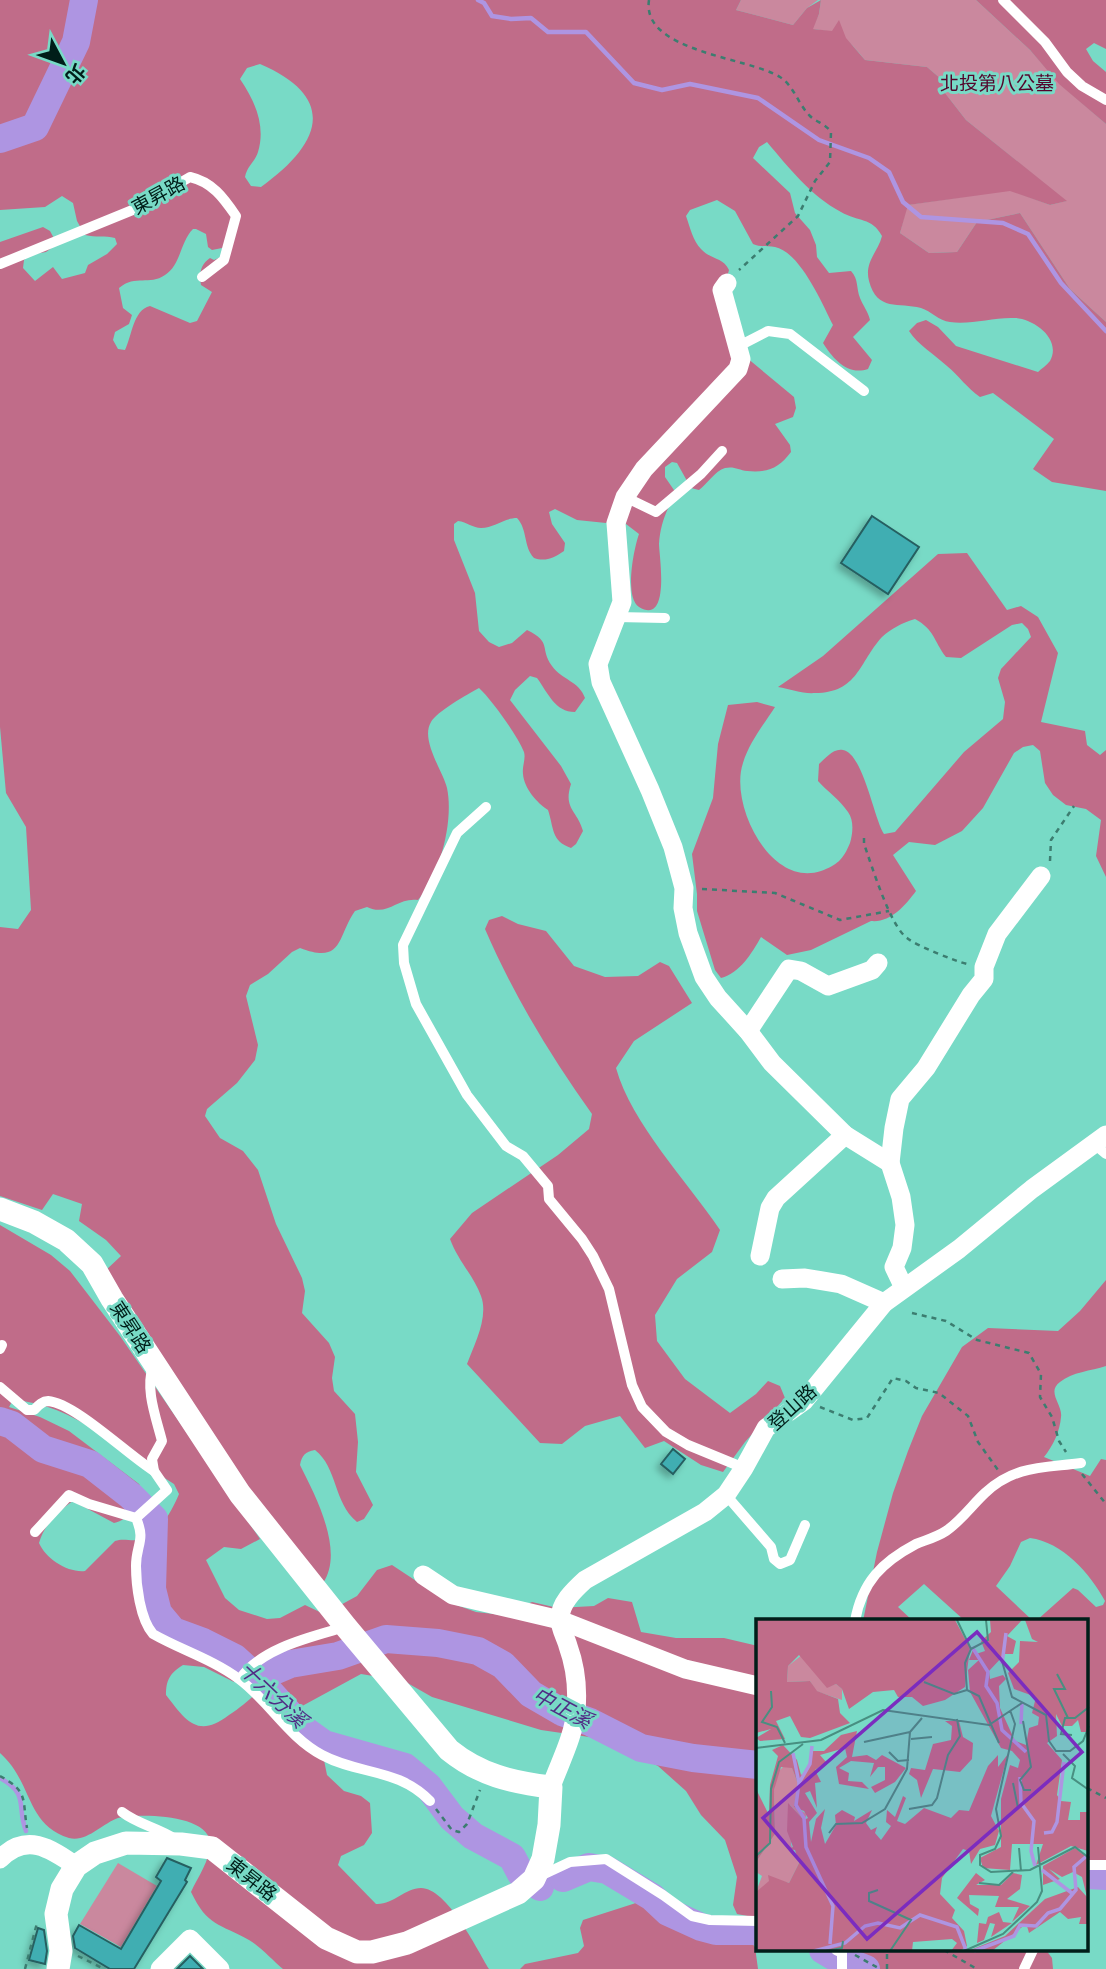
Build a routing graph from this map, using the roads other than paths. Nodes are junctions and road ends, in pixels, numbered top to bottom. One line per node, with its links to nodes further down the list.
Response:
1 (1003, 0): 2 (lane)
2 (1106, 100)
3 (0, 264): 4 (lane, 東昇路)
4 (202, 276)
5 (727, 283): 6 (street)
6 (739, 346): 7 (lane); 9 (street)
7 (864, 391)
8 (722, 451): 9 (lane)
9 (625, 497): 10 (street)
10 (617, 617): 11 (lane); 15 (street)
11 (666, 618)
12 (486, 807): 27 (lane)
13 (1041, 876): 18 (street)
14 (878, 963): 15 (street)
15 (748, 1031): 16 (street)
16 (845, 1135): 18 (street); 20 (street)
17 (1102, 1144): 22 (street, 登山路)
18 (890, 1163): 22 (street)
19 (0, 1209): 24 (street, 東昇路)
20 (760, 1256)
21 (782, 1279): 23 (street)
22 (904, 1288): 23 (street, 登山路)
23 (884, 1303): 27 (street, 登山路)
24 (154, 1363): 28 (lane); 36 (street, 東昇路)
25 (0, 1387): 28 (lane)
26 (1077, 1464): 34 (lane)
27 (744, 1468): 29 (street, 登山路)
28 (154, 1471): 30 (lane)
29 (726, 1495): 31 (lane); 35 (street, 登山路)
30 (136, 1518): 32 (lane); 37 (lane)
31 (805, 1525)
32 (35, 1532)
33 (423, 1576): 35 (street)
34 (855, 1619)
35 (559, 1620): 38 (street); 39 (street)
36 (359, 1643): 37 (lane); 39 (street, 東昇路)
37 (240, 1679): 40 (lane)
38 (756, 1686)
39 (551, 1787): 47 (street)
40 (430, 1801)
41 (122, 1812): 42 (lane)
42 (181, 1844): 46 (street, 東昇路); 47 (street, 東昇路)
43 (0, 1859): 46 (street)
44 (1088, 1865): 45 (lane)
45 (1106, 1865)
46 (76, 1866): 50 (street)
47 (526, 1886): 48 (lane)
48 (756, 1921)
49 (1032, 1952): 53 (lane)
50 (59, 1960)
51 (160, 1969): 52 (street)
52 (220, 1969)
53 (1024, 1969)

